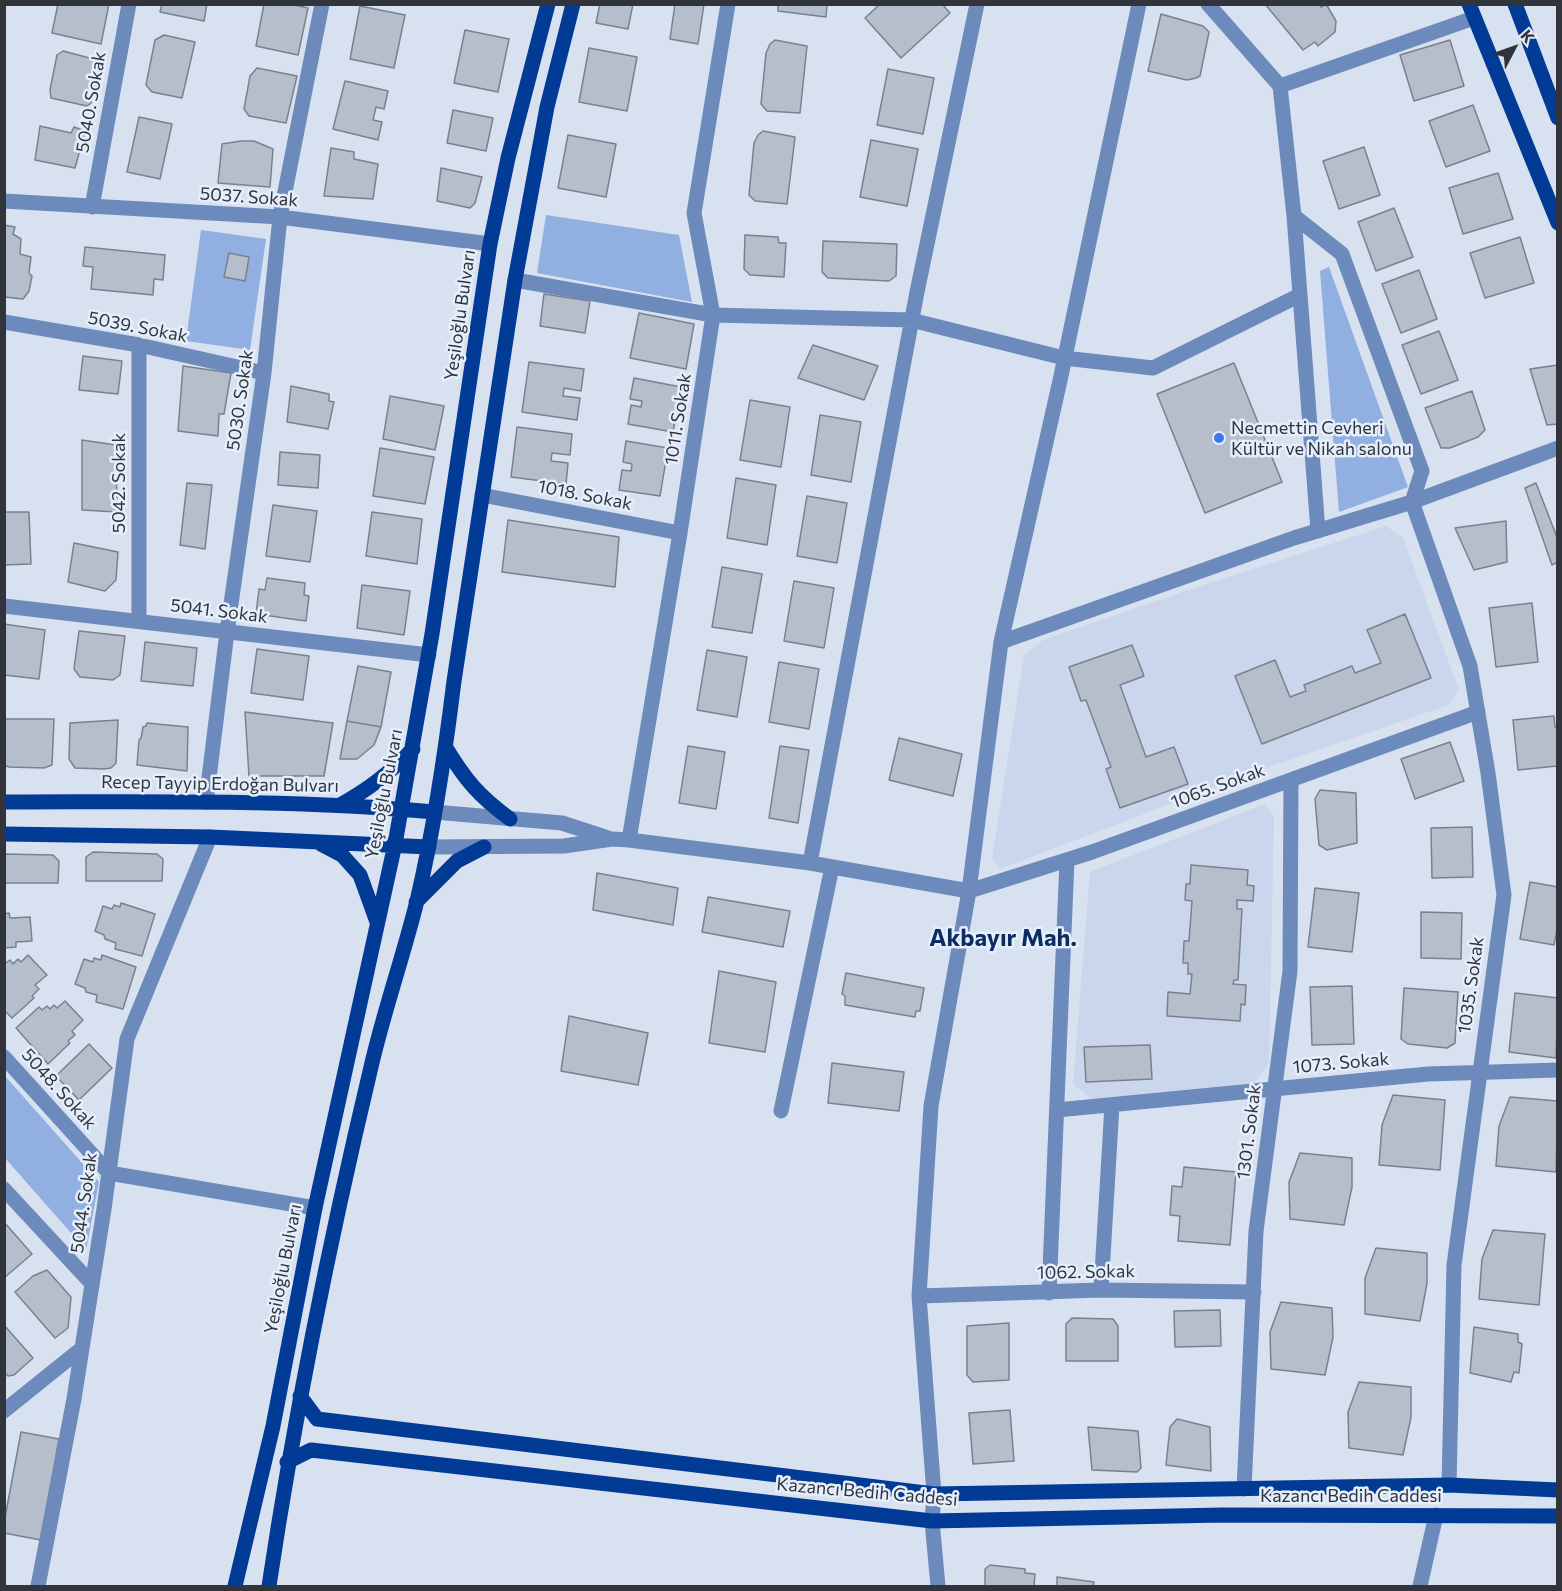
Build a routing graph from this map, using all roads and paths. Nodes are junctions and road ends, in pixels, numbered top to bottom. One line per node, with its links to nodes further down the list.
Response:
1 (129, 4): 14 (street, 5040. Sokak)
2 (322, 4): 16 (street, 5030. Sokak)
3 (548, 4): 18 (main road, Yeşiloğlu Bulvarı)
4 (573, 4): 19 (main road)
5 (728, 4): 21 (street, 1011. Sokak)
6 (977, 4): 22 (street)
7 (1139, 4): 25 (street)
8 (1208, 4): 11 (street)
9 (1515, 4): 12 (main road)
10 (1472, 11): 11 (street); 17 (main road)
11 (1281, 86): 15 (street)
12 (1557, 118)
13 (4, 201): 14 (street, 5037. Sokak)
14 (92, 207): 16 (street, 5037. Sokak)
15 (1294, 216): 20 (street); 29 (street)
16 (280, 217): 18 (street, 5037. Sokak); 26 (street, 5030. Sokak)
17 (1557, 223)
18 (490, 244): 36 (main road, Yeşiloğlu Bulvarı)
19 (515, 280): 21 (street); 28 (main road)
20 (1300, 295): 25 (street); 30 (street)
21 (713, 315): 22 (street); 31 (street, 1011. Sokak)
22 (911, 320): 25 (street); 56 (street)
23 (4, 322): 24 (street, 5039. Sokak)
24 (139, 345): 26 (street, 5039. Sokak); 33 (street, 5042. Sokak)
25 (1064, 358): 35 (street)
26 (264, 373): 34 (street, 5030. Sokak)
27 (1557, 448): 29 (street)
28 (482, 495): 31 (street, 1018. Sokak); 39 (main road)
29 (1412, 502): 30 (street); 37 (street, 1035. Sokak)
30 (1318, 531): 35 (street)
31 (680, 533): 50 (street, 1011. Sokak)
32 (4, 606): 33 (street, 5041. Sokak)
33 (139, 621): 34 (street, 5041. Sokak)
34 (227, 632): 36 (street, 5041. Sokak); 42 (street, 5030. Sokak)
35 (1001, 642): 58 (street)
36 (429, 655): 38 (main road, Yeşiloğlu Bulvarı)
37 (1478, 712): 40 (street, 1065. Sokak); 63 (street, 1035. Sokak)
38 (413, 748): 43 (main road); 44 (main road, Yeşiloğlu Bulvarı)
39 (446, 748): 45 (main road); 46 (main road)
40 (1291, 780): 55 (street, 1065. Sokak); 64 (street, 1301. Sokak)
41 (4, 802): 42 (main road, Recep Tayyip Erdoğan Bulvarı)
42 (206, 802): 43 (main road, Recep Tayyip Erdoğan Bulvarı)
43 (340, 805): 44 (main road, Recep Tayyip Erdoğan Bulvarı)
44 (401, 809): 45 (main road, Recep Tayyip Erdoğan Bulvarı); 52 (main road, Yeşiloğlu Bulvarı)
45 (434, 812): 46 (street); 53 (main road)
46 (510, 819): 49 (street)
47 (4, 834): 48 (main road)
48 (210, 837): 51 (main road); 68 (street, 5044. Sokak)
49 (612, 839): 50 (street); 54 (street)
50 (628, 840): 56 (street)
51 (316, 841): 52 (main road); 60 (main road)
52 (394, 844): 53 (main road); 60 (main road, Yeşiloğlu Bulvarı)
53 (429, 847): 54 (street); 59 (main road)
54 (484, 847): 59 (main road)
55 (1067, 860): 58 (street, 1065. Sokak); 67 (street)
56 (810, 863): 57 (street)
57 (832, 867): 58 (street); 66 (street)
58 (969, 891): 75 (street)
59 (416, 902): 77 (main road)
60 (377, 922): 70 (main road, Yeşiloğlu Bulvarı)
61 (4, 1057): 68 (street, 5048. Sokak)
62 (1557, 1070): 63 (street, 1073. Sokak)
63 (1479, 1072): 64 (street, 1073. Sokak); 80 (street, 1035. Sokak)
64 (1274, 1089): 65 (street, 1073. Sokak); 73 (street, 1301. Sokak)
65 (1112, 1105): 67 (street, 1073. Sokak); 72 (street)
66 (781, 1110)
67 (1057, 1110): 74 (street)
68 (109, 1173): 70 (street); 71 (street, 5044. Sokak)
69 (4, 1189): 71 (street)
70 (315, 1208): 88 (main road, Yeşiloğlu Bulvarı)
71 (92, 1284): 76 (street, 5044. Sokak)
72 (1101, 1290): 73 (street, 1062. Sokak); 74 (street, 1062. Sokak)
73 (1254, 1292): 81 (street, 1301. Sokak)
74 (1049, 1293): 75 (street, 1062. Sokak)
75 (919, 1296): 83 (street)
76 (81, 1349): 78 (street); 87 (street, 5044. Sokak)
77 (300, 1396): 79 (main road); 83 (main road, Kazancı Bedih Caddesi)
78 (4, 1411)
79 (287, 1462): 86 (main road, Kazancı Bedih Caddesi); 89 (main road)
80 (1449, 1485): 81 (main road, Kazancı Bedih Caddesi); 82 (main road, Kazancı Bedih Caddesi)
81 (1244, 1489): 83 (main road, Kazancı Bedih Caddesi)
82 (1557, 1490)
83 (934, 1494): 86 (street)
84 (1436, 1515): 85 (main road, Kazancı Bedih Caddesi); 86 (main road, Kazancı Bedih Caddesi); 91 (street)
85 (1557, 1515)
86 (932, 1521): 90 (street)
87 (38, 1587)
88 (235, 1587)
89 (269, 1587)
90 (938, 1587)
91 (1420, 1587)

